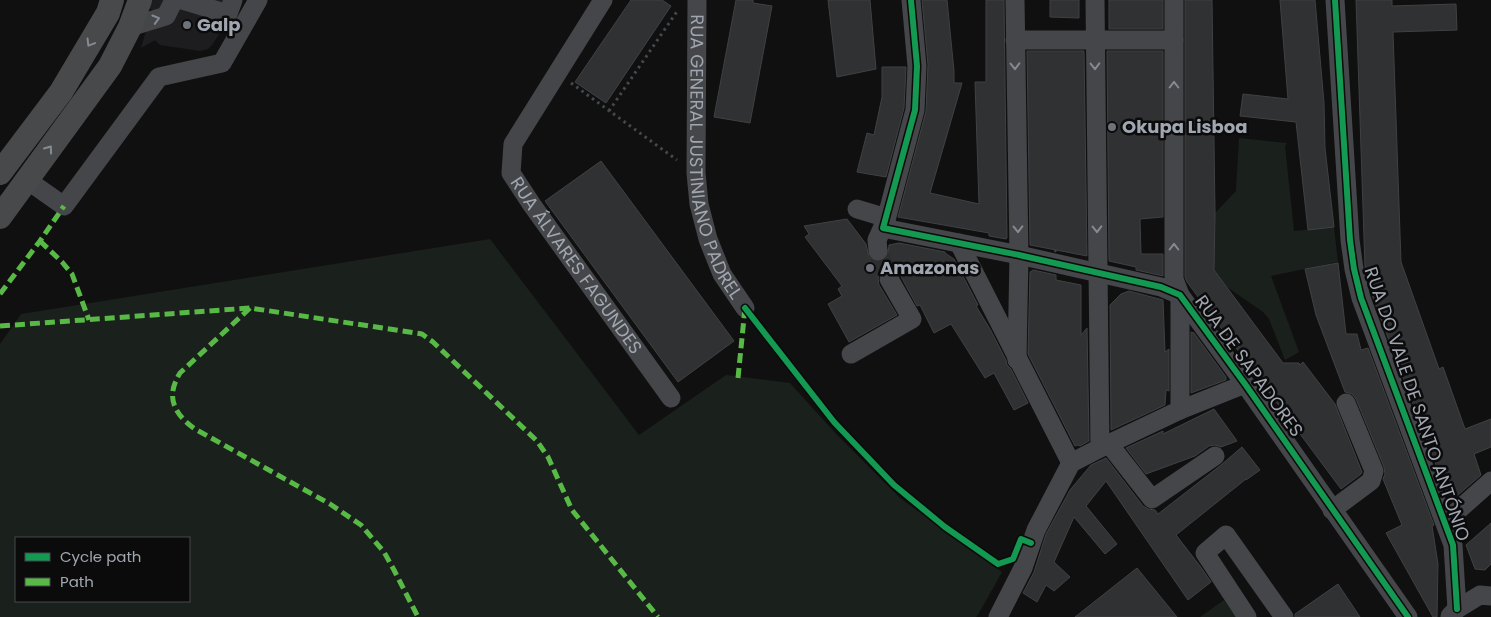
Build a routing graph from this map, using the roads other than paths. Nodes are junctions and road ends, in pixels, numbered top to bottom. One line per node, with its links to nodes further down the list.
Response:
1 (112, 0): 18 (main road, one-way to 18)
2 (140, 0): 14 (main road)
3 (174, 0): 14 (street, one-way to 3)
4 (182, 0): 5 (street)
5 (233, 0)
6 (258, 0): 19 (street)
7 (603, 0): 33 (street, RUA ÁLVARES FAGUNDES)
8 (697, 0): 29 (street, RUA GENERAL JUSTINIANO PADREL)
9 (911, 0): 22 (street)
10 (1015, 0): 15 (street)
11 (1095, 0): 16 (street)
12 (1174, 0): 17 (street)
13 (1335, 0): 41 (street, RUA DO VALE DE SANTO ANTÓNIO)
14 (130, 27): 19 (main road, one-way to 14)
15 (1015, 40): 16 (street); 25 (street, one-way to 25)
16 (1094, 40): 17 (street); 26 (street, one-way to 26)
17 (1174, 40): 28 (street, one-way to 17)
18 (0, 173)
19 (27, 180): 21 (main road)
20 (857, 208): 22 (street, RUA DE SAPADORES)
21 (0, 217)
22 (884, 224): 23 (street, RUA DE SAPADORES); 24 (street)
23 (959, 243): 25 (street, RUA DE SAPADORES); 31 (street)
24 (878, 251)
25 (1019, 255): 26 (street, RUA DE SAPADORES); 31 (street)
26 (1098, 274): 28 (street, RUA DE SAPADORES); 36 (street)
27 (889, 278): 30 (street)
28 (1180, 295): 32 (street, RUA DE SAPADORES); 35 (street)
29 (745, 308)
30 (851, 354)
31 (1017, 360): 38 (street)
32 (1245, 384): 35 (street); 40 (street, RUA DE SAPADORES)
33 (670, 398)
34 (1346, 404): 40 (street)
35 (1180, 410): 36 (street)
36 (1104, 446): 37 (street); 38 (street)
37 (1215, 456)
38 (1071, 463): 44 (street)
39 (1491, 481): 41 (street)
40 (1332, 510): 47 (street, RUA DE SAPADORES)
41 (1445, 522): 43 (street, RUA DO VALE DE SANTO ANTÓNIO)
42 (1487, 592): 43 (street)
43 (1453, 613)
44 (998, 617)
45 (1247, 617): 46 (street)
46 (1284, 617)
47 (1408, 617)

